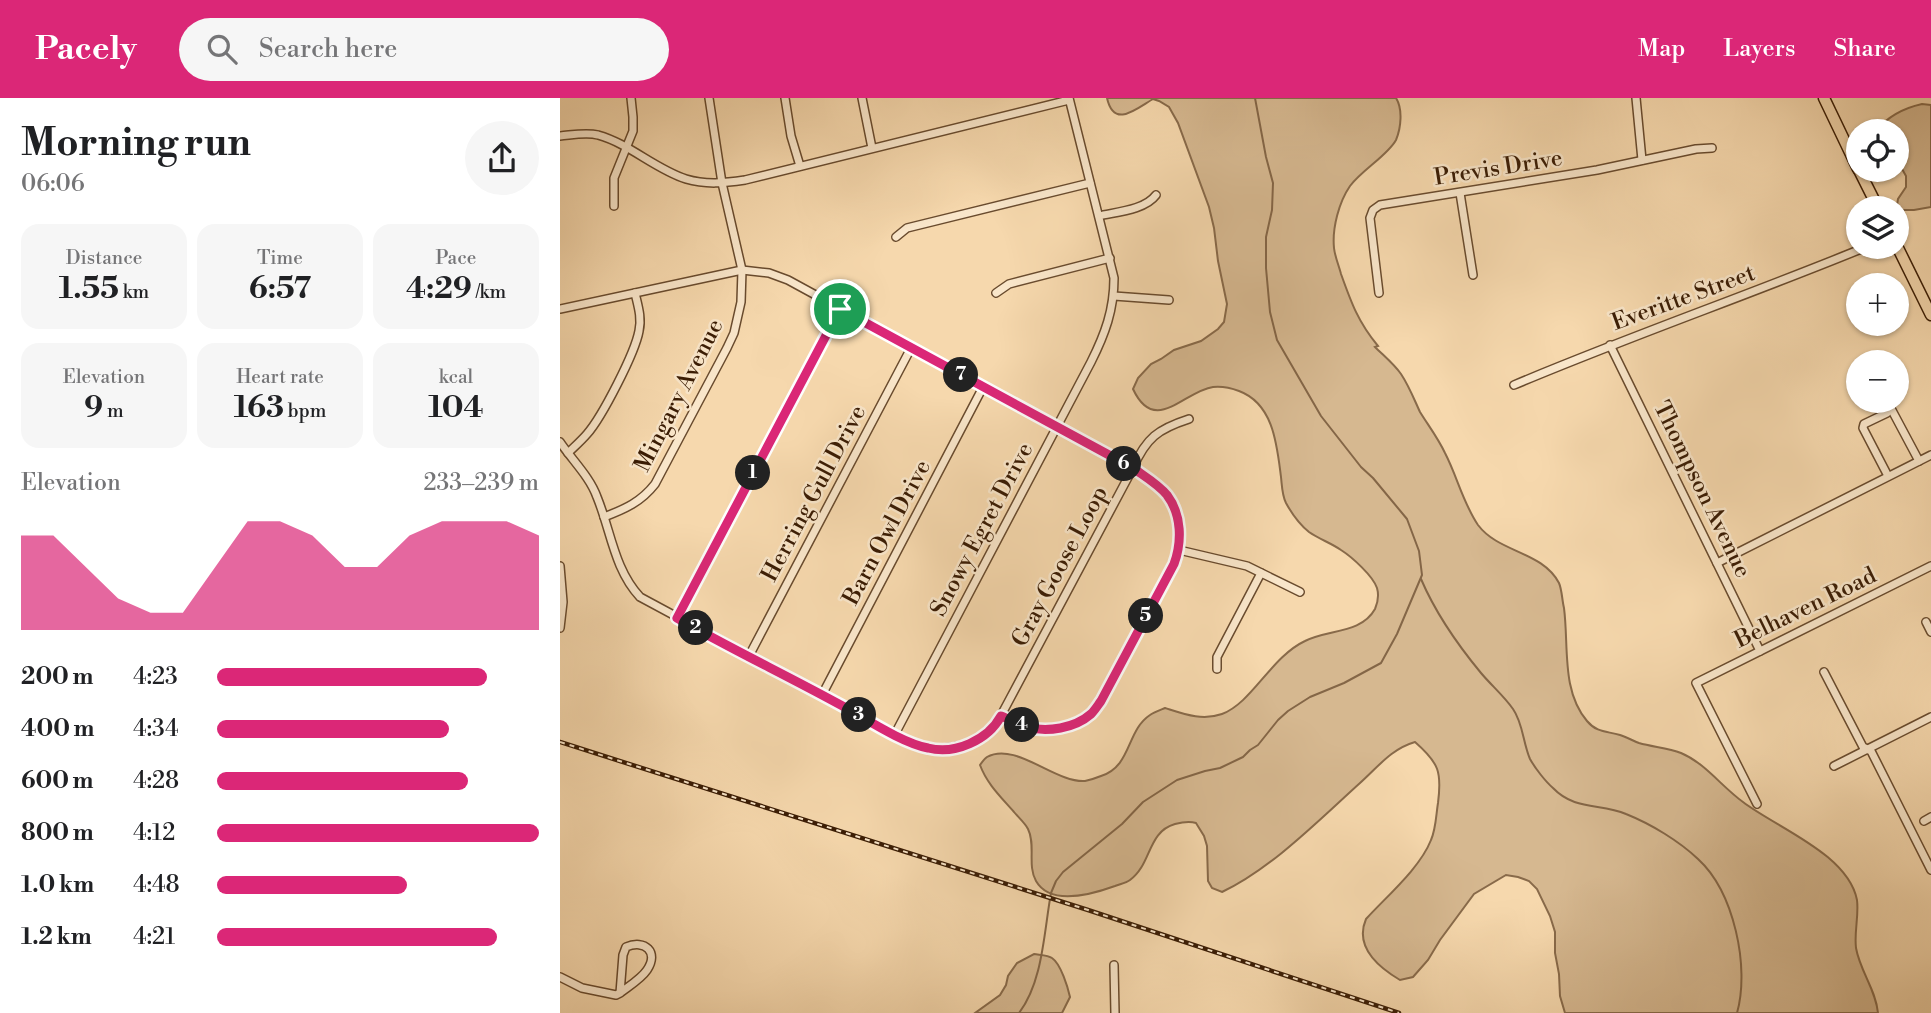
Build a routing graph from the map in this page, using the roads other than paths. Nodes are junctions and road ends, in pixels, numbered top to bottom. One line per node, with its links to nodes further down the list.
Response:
1 (631, 98): 10 (street)
2 (709, 98): 15 (street, Mingary Avenue)
3 (785, 98): 14 (street)
4 (862, 98): 11 (street)
5 (1636, 98): 13 (street)
6 (1824, 98): 9 (main road)
7 (1069, 99): 11 (street); 16 (street, Snowy Egret Drive)
8 (560, 135): 10 (street)
9 (1846, 143)
10 (626, 148): 15 (street); 19 (street)
11 (872, 148): 14 (street)
12 (1712, 148): 13 (street, Previs Drive)
13 (1642, 159): 17 (street, Previs Drive)
14 (800, 166): 15 (street)
15 (722, 183): 25 (street, Mingary Avenue)
16 (1090, 183): 20 (street, Snowy Egret Drive); 21 (street)
17 (1460, 193): 26 (street); 29 (street, Previs Drive)
18 (1156, 195): 20 (street)
19 (614, 206)
20 (1099, 216): 23 (street, Snowy Egret Drive)
21 (895, 237)
22 (1846, 255): 35 (street, Everitte Street)
23 (1110, 258): 28 (street); 30 (street, Snowy Egret Drive)
24 (1903, 259): 34 (main road)
25 (742, 270): 27 (street, Gray Goose Loop); 33 (street, Gray Goose Loop); 49 (street, Mingary Avenue)
26 (1473, 275)
27 (635, 293): 32 (street, Gray Goose Loop); 44 (street)
28 (996, 293)
29 (1379, 293)
30 (1114, 296): 31 (street); 42 (street, Snowy Egret Drive)
31 (1169, 300)
32 (560, 309)
33 (840, 309): 36 (street, Gray Goose Loop); 56 (street)
34 (1931, 315)
35 (1610, 345): 37 (street, Everitte Street); 51 (street, Thompson Avenue)
36 (911, 348): 38 (street, Gray Goose Loop); 61 (street, Herring Gull Drive)
37 (1514, 384)
38 (983, 387): 42 (street, Gray Goose Loop); 64 (street, Barn Owl Drive)
39 (1887, 413): 48 (street)
40 (1893, 413): 46 (street)
41 (1189, 419): 47 (street)
42 (1056, 427): 47 (street, Gray Goose Loop); 67 (street, Snowy Egret Drive)
43 (560, 442): 44 (street, Gray Goose Loop)
44 (568, 453): 49 (street, Gray Goose Loop)
45 (1931, 455): 46 (street)
46 (1919, 461): 48 (street)
47 (1133, 468): 50 (street); 65 (street, Gray Goose Loop)
48 (1888, 476): 51 (street)
49 (604, 517): 56 (street, Gray Goose Loop)
50 (1179, 550): 54 (street); 65 (street)
51 (1717, 563): 60 (street, Thompson Avenue)
52 (560, 566): 58 (street)
53 (1931, 566): 60 (street, Belhaven Road)
54 (1261, 573): 55 (street); 62 (street)
55 (1300, 592)
56 (677, 618): 61 (street, Gray Goose Loop)
57 (1926, 622): 59 (street)
58 (560, 628)
59 (1931, 632)
60 (1760, 651): 70 (street, Belhaven Road)
61 (749, 656): 64 (street, Gray Goose Loop)
62 (1217, 669)
63 (1824, 673): 68 (street)
64 (822, 695): 67 (street, Gray Goose Loop)
65 (1001, 716): 67 (street, Gray Goose Loop)
66 (1931, 717): 68 (street)
67 (895, 734)
68 (1868, 749): 69 (street); 71 (street)
69 (1834, 766)
70 (1757, 804)
71 (1931, 870)
72 (1114, 965): 75 (street)
73 (560, 977): 74 (street)
74 (620, 993): 74 (street)
75 (1115, 1013)

